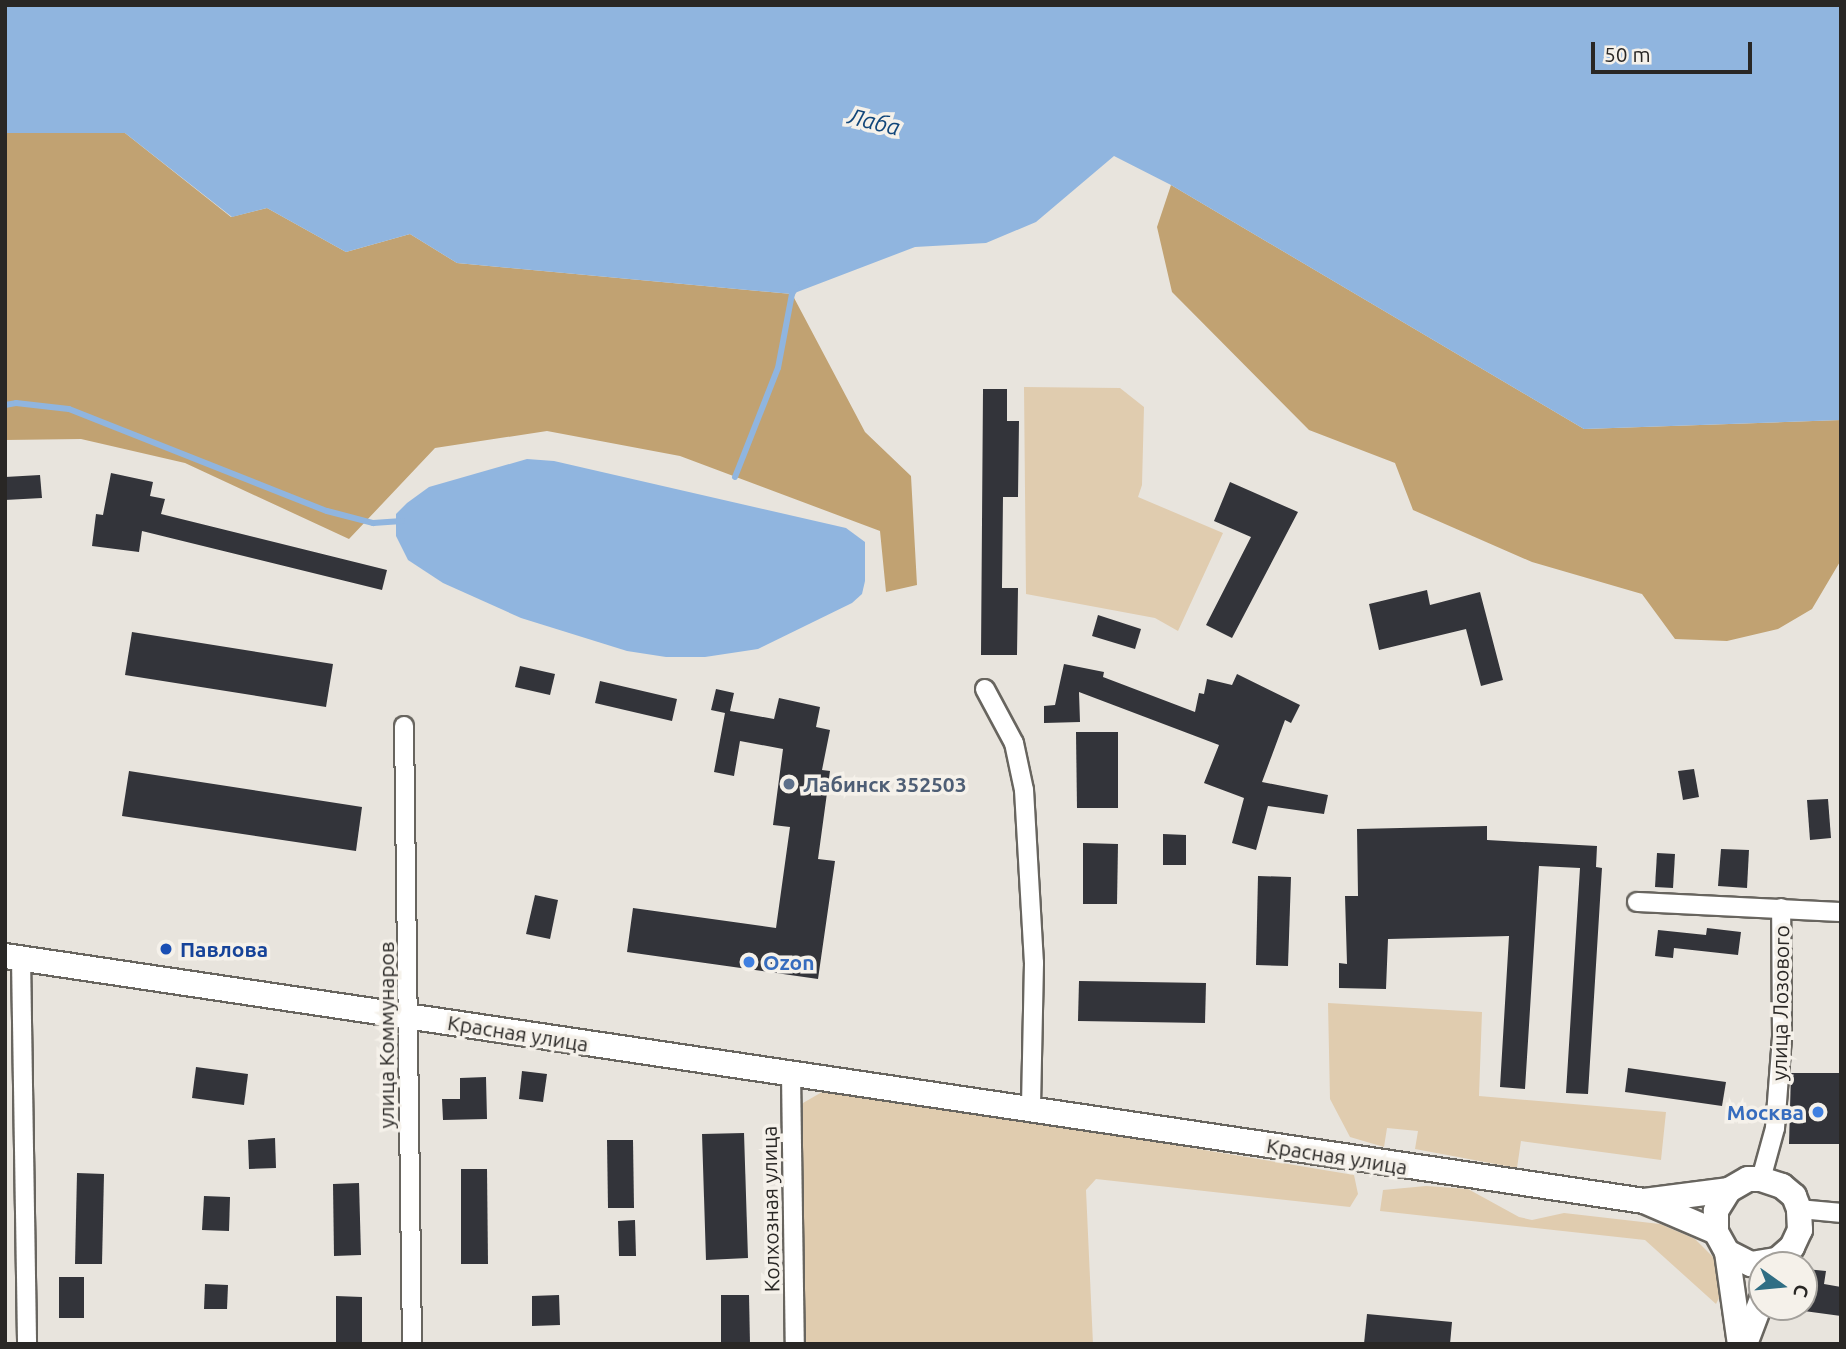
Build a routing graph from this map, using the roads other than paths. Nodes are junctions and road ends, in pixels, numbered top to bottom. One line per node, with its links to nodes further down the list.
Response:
1 (985, 689): 9 (street)
2 (404, 726): 7 (street, улица Коммунаров)
3 (1637, 902): 4 (street)
4 (1782, 908): 5 (street); 10 (street, улица Лозового)
5 (1841, 912)
6 (13, 957): 7 (street, Красная улица); 19 (street)
7 (408, 1016): 8 (street, Красная улица); 20 (street, улица Коммунаров)
8 (791, 1074): 9 (street, Красная улица); 21 (street, Колхозная улица)
9 (1031, 1111): 12 (street, Красная улица)
10 (1761, 1179): 11 (street, Красная улица); 13 (street)
11 (1729, 1190): 12 (street, Красная улица); 15 (street)
12 (1644, 1201): 15 (street, Красная улица)
13 (1799, 1209): 14 (street); 16 (street, Красная улица)
14 (1841, 1213)
15 (1722, 1242): 17 (street, Красная улица); 22 (street)
16 (1787, 1251)
17 (1748, 1262)
18 (1753, 1321): 22 (street)
19 (27, 1344)
20 (412, 1344)
21 (796, 1344)
22 (1743, 1344)

